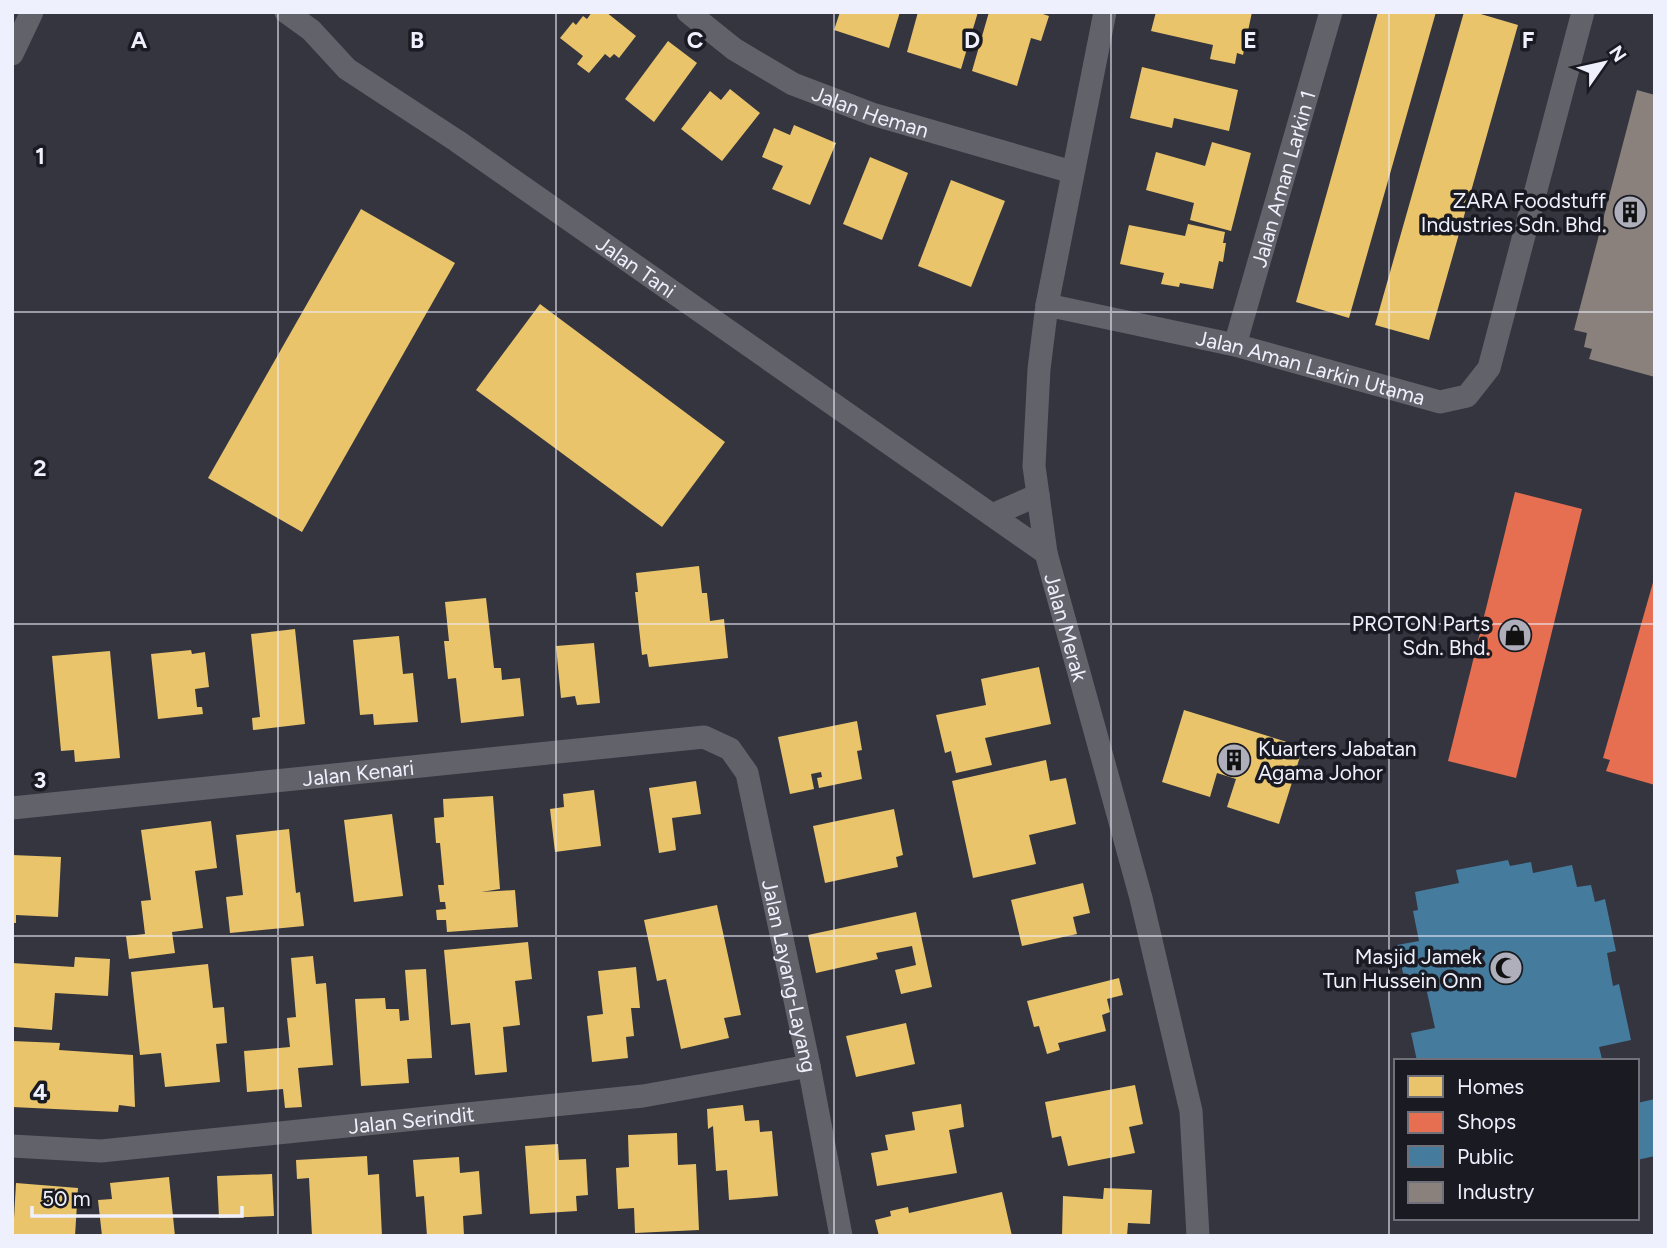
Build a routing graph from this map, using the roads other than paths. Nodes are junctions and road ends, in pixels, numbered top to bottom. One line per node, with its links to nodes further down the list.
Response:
1 (32, 12): 7 (street)
2 (286, 12): 12 (street, Jalan Tani)
3 (688, 12): 8 (street, Jalan Heman)
4 (1105, 12): 8 (street, Jalan Merak)
5 (1331, 12): 10 (street, Jalan Aman Larkin 1)
6 (1583, 12): 10 (street, Jalan Aman Larkin Utama)
7 (12, 54)
8 (1072, 172): 9 (street, Jalan Merak)
9 (1046, 305): 10 (street, Jalan Aman Larkin Utama); 11 (street, Jalan Merak)
10 (1235, 345)
11 (1038, 495): 12 (street); 13 (street, Jalan Merak)
12 (992, 516): 13 (street, Jalan Tani)
13 (1046, 553): 19 (street, Jalan Merak)
14 (704, 737): 15 (street, Jalan Kenari); 16 (street, Jalan Layang-Layang)
15 (12, 808)
16 (808, 1066): 17 (street, Jalan Serindit); 18 (street, Jalan Layang-Layang)
17 (12, 1146)
18 (841, 1236)
19 (1198, 1236)

